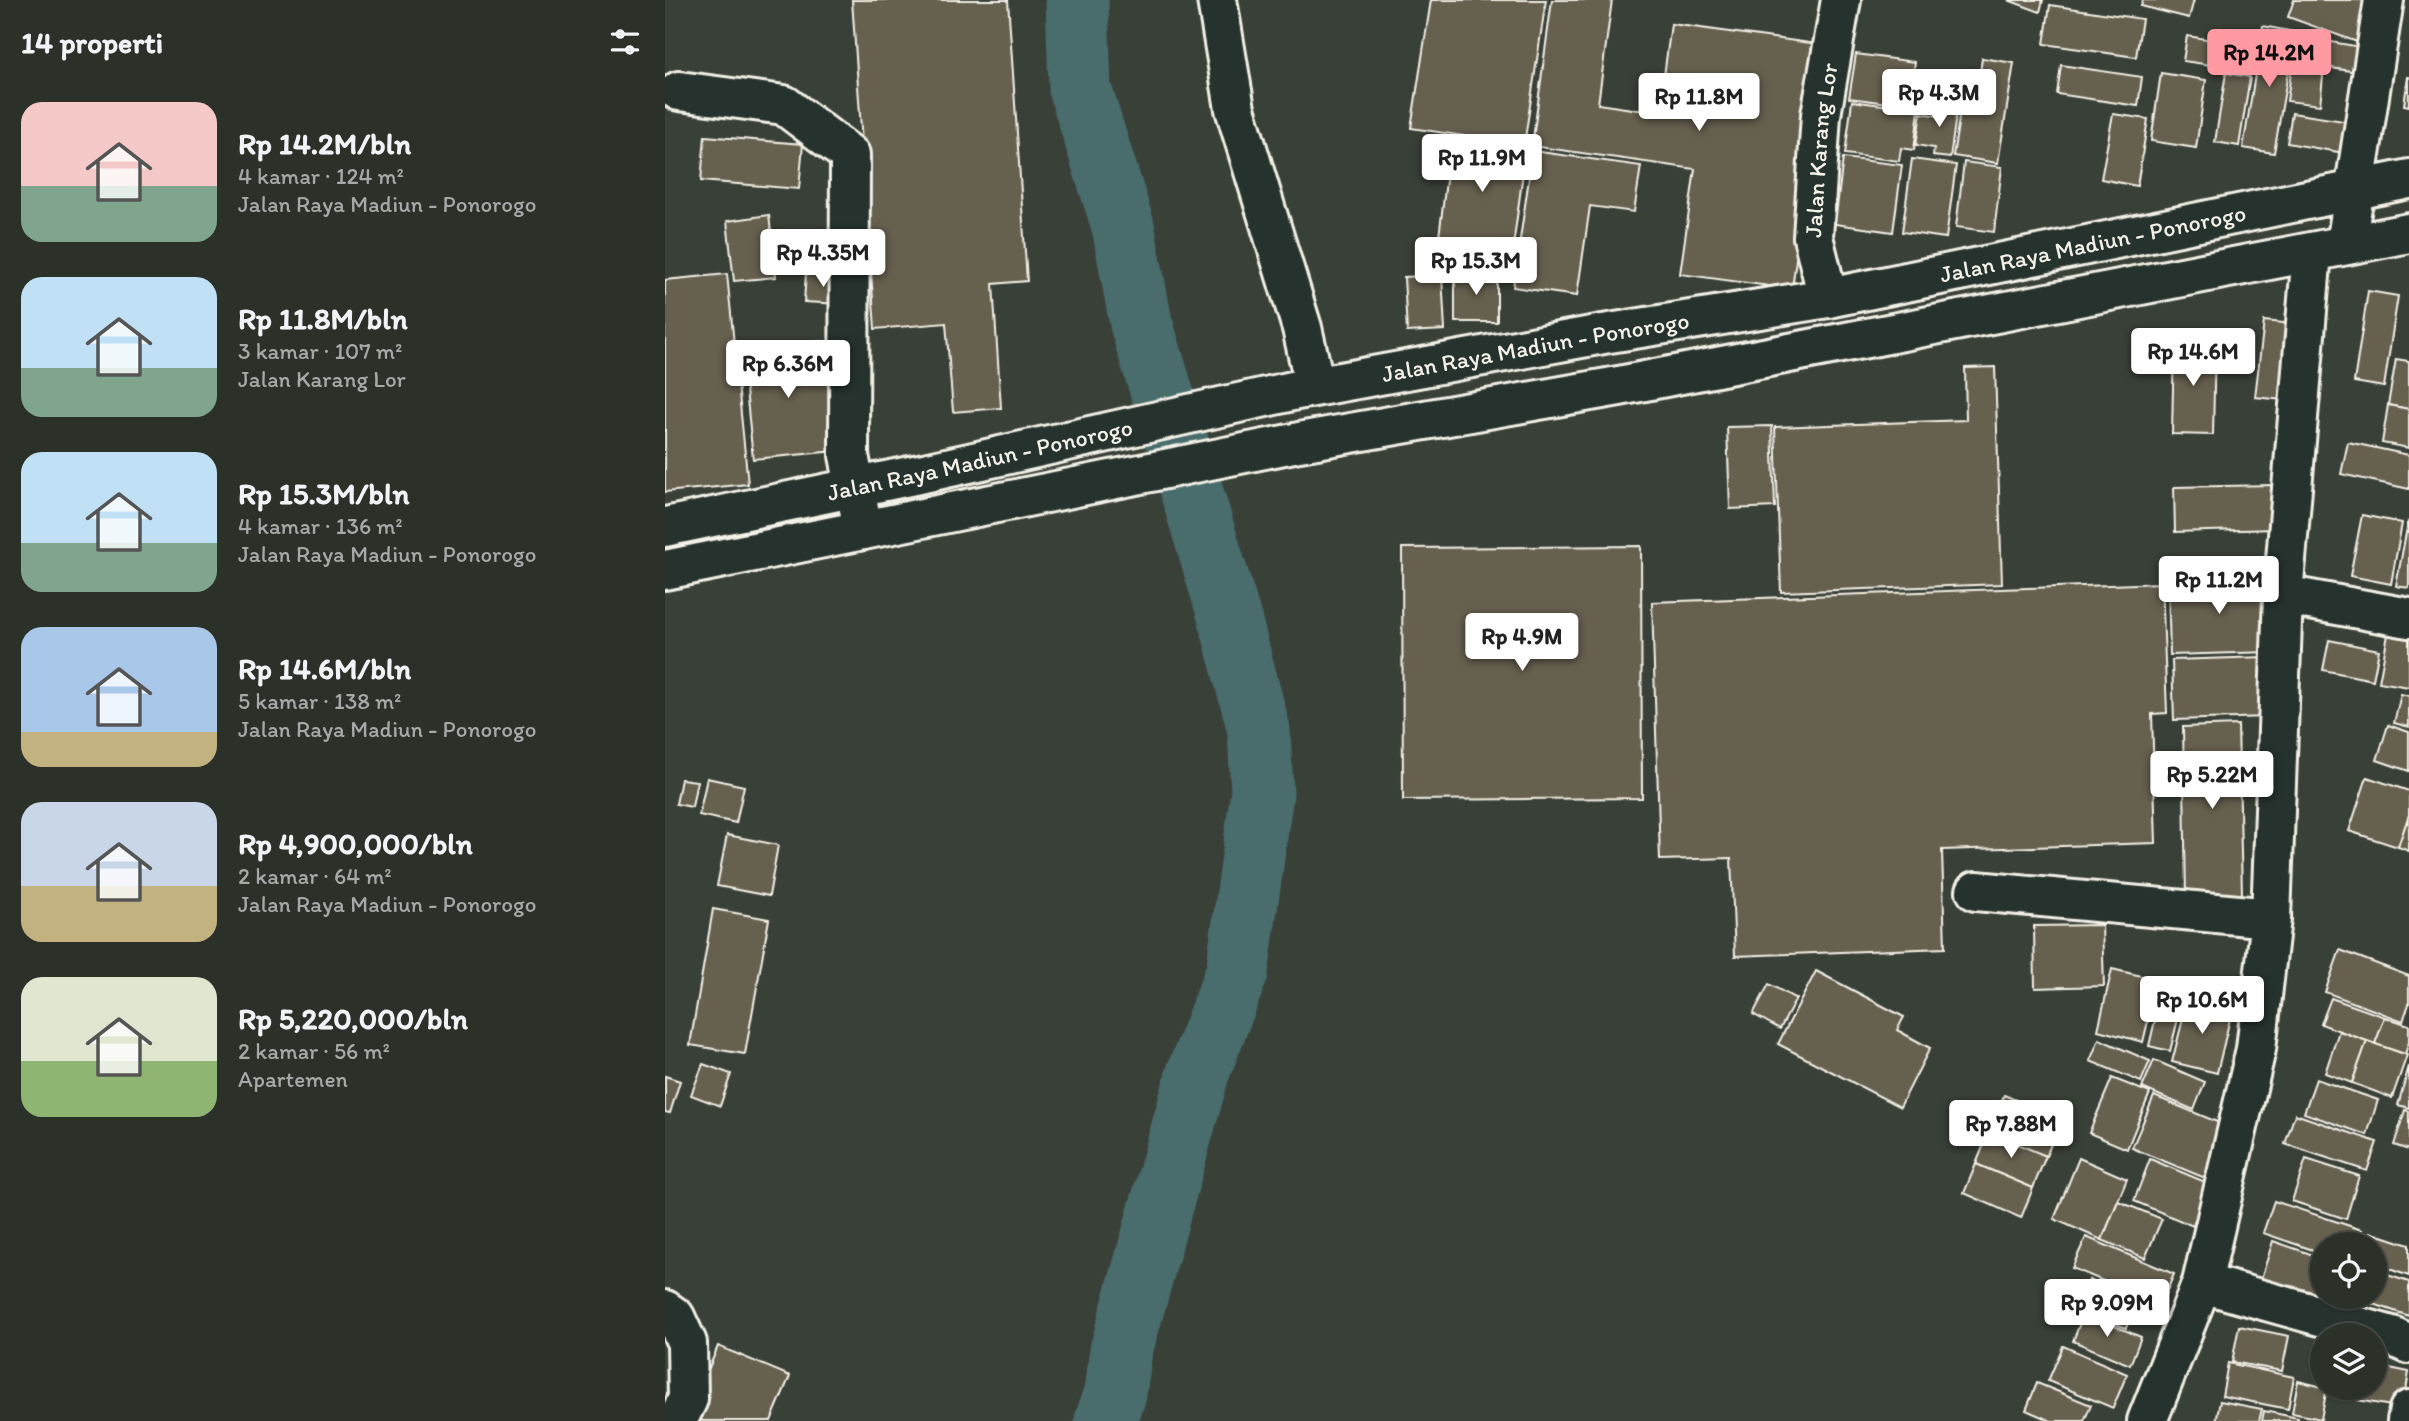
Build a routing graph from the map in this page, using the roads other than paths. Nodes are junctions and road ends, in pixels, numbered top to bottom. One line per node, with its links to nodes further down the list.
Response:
1 (1217, 0): 11 (main road)
2 (1841, 0): 9 (main road, Jalan Karang Lor)
3 (2384, 0): 6 (main road)
4 (679, 91): 13 (main road)
5 (2409, 179): 6 (main road, Jalan Raya Madiun - Ponorogo)
6 (2356, 189): 8 (main road); 9 (main road, Jalan Raya Madiun - Ponorogo)
7 (2409, 233): 8 (main road, Jalan Raya Madiun - Ponorogo)
8 (2329, 249): 12 (main road, Jalan Raya Madiun - Ponorogo); 17 (main road)
9 (1828, 298): 10 (main road, Jalan Raya Madiun - Ponorogo)
10 (1602, 334): 11 (main road, Jalan Raya Madiun - Ponorogo); 12 (main road)
11 (1305, 365): 13 (main road, Jalan Raya Madiun - Ponorogo)
12 (1619, 386): 15 (main road, Jalan Raya Madiun - Ponorogo)
13 (867, 485): 14 (main road, Jalan Raya Madiun - Ponorogo); 15 (main road)
14 (665, 527)
15 (876, 527): 16 (main road, Jalan Raya Madiun - Ponorogo)
16 (665, 570)
17 (2283, 595): 18 (main road); 20 (main road)
18 (2409, 618)
19 (1976, 891): 20 (main road)
20 (2271, 918): 21 (main road)
21 (2202, 1283): 23 (main road); 26 (main road)
22 (665, 1310): 25 (main road)
23 (2409, 1344)
24 (2409, 1410): 27 (main road)
25 (677, 1421)
26 (2147, 1421)
27 (2407, 1421)

